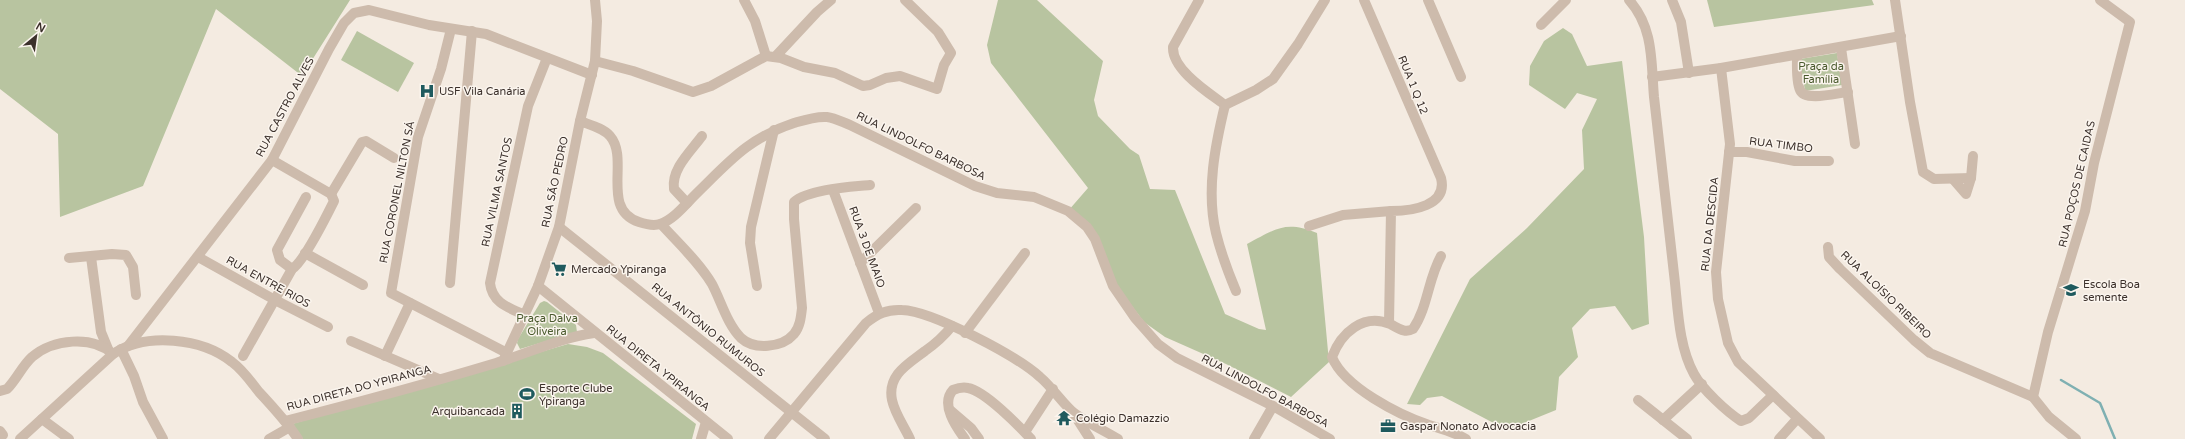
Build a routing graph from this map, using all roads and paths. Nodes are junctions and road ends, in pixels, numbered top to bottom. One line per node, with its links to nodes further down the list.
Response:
1 (596, 0): 22 (street, RUA SÃO PEDRO)
2 (744, 0): 20 (street)
3 (831, 0): 20 (street)
4 (905, 0): 20 (street)
5 (1199, 0): 29 (street)
6 (1325, 0): 29 (street)
7 (1364, 0): 47 (street, RUA 1 Q 12)
8 (1428, 0): 26 (street)
9 (1566, 0): 14 (street)
10 (1629, 0): 27 (street)
11 (1672, 0): 24 (street)
12 (1895, 0): 17 (street)
13 (2100, 0): 85 (street, RUA POÇOS DE CAIDAS)
14 (1541, 25)
15 (451, 29): 16 (street); 37 (street, RUA CASTRO ALVES); 67 (street, RUA CORONEL NILTON SÁ)
16 (472, 31): 21 (street); 60 (street)
17 (1901, 36): 18 (street); 40 (street)
18 (1842, 48): 19 (street); 28 (street)
19 (1796, 56): 23 (street); 28 (street)
20 (770, 57): 22 (street)
21 (547, 58): 25 (street); 69 (street, RUA VILMA SANTOS)
22 (595, 61): 25 (street, RUA SÃO PEDRO)
23 (1721, 68): 24 (street); 34 (street, RUA DA DESCIDA)
24 (1689, 73): 27 (street)
25 (592, 75): 30 (street, RUA SÃO PEDRO)
26 (1461, 77)
27 (1652, 77): 81 (street)
28 (1848, 92): 33 (street)
29 (1225, 105): 64 (street)
30 (580, 121): 48 (street); 50 (street, RUA SÃO PEDRO)
31 (774, 130): 45 (street, RUA LINDOLFO BARBOSA); 63 (street); 87 (street, RUA LINDOLFO BARBOSA)
32 (702, 136): 45 (street)
33 (1855, 144)
34 (1729, 152): 38 (street, RUA TIMBO); 84 (street, RUA DA DESCIDA)
35 (1972, 156): 39 (street)
36 (394, 158): 43 (street)
37 (272, 160): 43 (street); 56 (street, RUA CASTRO ALVES)
38 (1829, 161)
39 (1971, 178): 40 (street); 40 (street)
40 (1953, 179)
41 (870, 185): 42 (street)
42 (833, 190): 48 (street); 58 (street, RUA 3 DE MAIO)
43 (332, 194): 52 (street)
44 (306, 197): 59 (street)
45 (687, 203): 48 (street, RUA LINDOLFO BARBOSA)
46 (916, 208): 58 (street)
47 (1391, 211): 49 (street); 70 (street)
48 (661, 224)
49 (1309, 226)
50 (559, 227): 62 (street, RUA SÃO PEDRO); 89 (street, RUA ANTÔNIO RUMUROS)
51 (1828, 247): 85 (street, RUA ALOÍSIO RIBEIRO)
52 (305, 253): 59 (street); 61 (street)
53 (1025, 253): 74 (street)
54 (91, 256): 57 (street); 65 (street); 76 (street)
55 (1441, 256): 70 (street)
56 (198, 257): 66 (street, RUA ENTRE RIOS); 76 (street, RUA CASTRO ALVES)
57 (69, 258)
58 (860, 263): 68 (street, RUA 3 DE MAIO)
59 (292, 269): 66 (street)
60 (450, 283)
61 (363, 285)
62 (538, 286): 69 (street, RUA SÃO PEDRO); 73 (street, RUA DIRETA YPIRANGA)
63 (757, 286)
64 (1236, 292)
65 (136, 295)
66 (275, 300): 72 (street, RUA ENTRE RIOS); 77 (street)
67 (410, 303): 78 (street); 79 (street)
68 (878, 313): 71 (street); 89 (street)
69 (525, 315): 79 (street, RUA SÃO PEDRO)
70 (1389, 324): 116 (street)
71 (952, 326): 74 (street); 108 (street)
72 (328, 327)
73 (594, 333): 79 (street, RUA DIRETA DO YPIRANGA); 94 (street, RUA DIRETA YPIRANGA)
74 (965, 333): 82 (street)
75 (352, 341): 78 (street)
76 (118, 350): 83 (street); 91 (street); 95 (street, RUA DIRETA DO YPIRANGA); 101 (street)
77 (243, 356)
78 (385, 356): 80 (street)
79 (505, 357): 80 (street, RUA DIRETA DO YPIRANGA)
80 (439, 379): 95 (street, RUA DIRETA DO YPIRANGA)
81 (1702, 384): 84 (street); 93 (street)
82 (1053, 388): 90 (street); 97 (street)
83 (0, 390)
84 (1773, 395): 92 (street, RUA DA DESCIDA)
85 (2033, 397): 120 (street, RUA ALOÍSIO RIBEIRO)
86 (1638, 400): 93 (street)
87 (1273, 406): 98 (street, RUA LINDOLFO BARBOSA); 114 (street)
88 (949, 409): 97 (street); 109 (street); 110 (street)
89 (791, 412): 106 (street); 107 (street, RUA ANTÔNIO RUMUROS)
90 (1073, 412): 96 (street); 113 (street)
91 (42, 419): 99 (street); 100 (street)
92 (1797, 419): 118 (street); 119 (street, RUA DA DESCIDA)
93 (1663, 420): 117 (street)
94 (706, 422): 104 (street); 105 (street)
95 (287, 424): 102 (street); 103 (street)
96 (1082, 427): 111 (street); 112 (street)
97 (1028, 435)
98 (1311, 435): 115 (street, RUA LINDOLFO BARBOSA)
99 (20, 439)
100 (70, 439)
101 (163, 439)
102 (269, 439)
103 (298, 439)
104 (701, 439)
105 (728, 439)
106 (769, 439)
107 (825, 439)
108 (910, 439)
109 (965, 439)
110 (978, 439)
111 (1090, 439)
112 (1099, 439)
113 (1118, 439)
114 (1254, 439)
115 (1330, 439)
116 (1466, 439)
117 (1687, 439)
118 (1779, 439)
119 (1820, 439)
120 (2076, 439)

